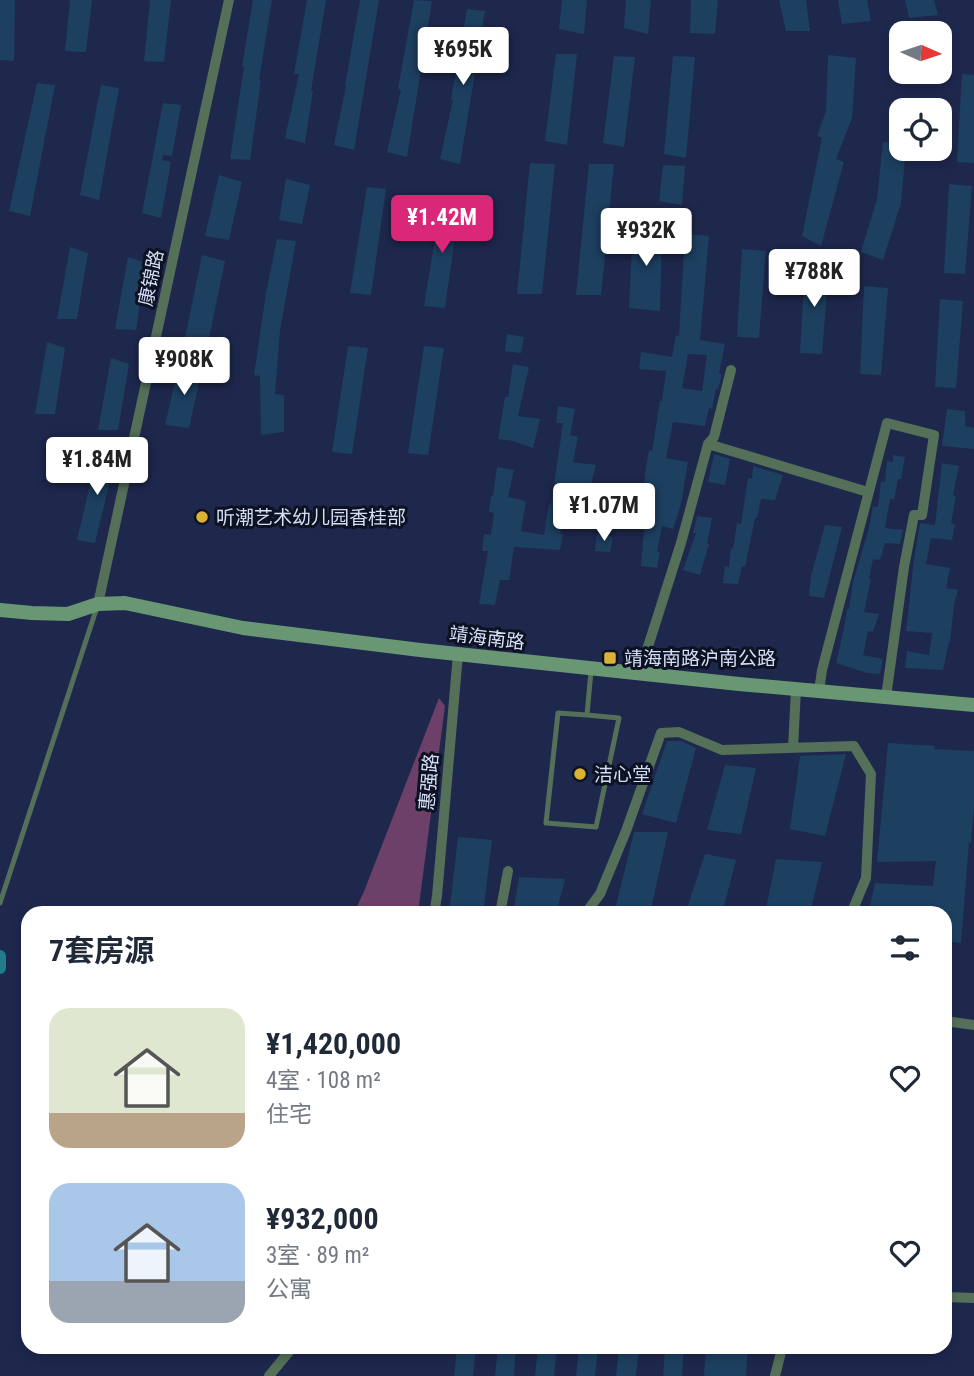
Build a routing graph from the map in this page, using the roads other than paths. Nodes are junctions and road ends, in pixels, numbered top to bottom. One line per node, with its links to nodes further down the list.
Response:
1 (229, 0): 5 (street, 康锦路)
2 (731, 370): 3 (street)
3 (708, 444): 4 (street); 9 (street)
4 (868, 492): 11 (street); 12 (street)
5 (98, 604): 6 (street, 靖海南路); 7 (street, 靖海南路); 17 (lane)
6 (0, 610)
7 (458, 654): 8 (street, 靖海南路); 18 (street, 惠强路)
8 (592, 668): 9 (street, 靖海南路); 14 (lane)
9 (643, 673): 10 (street, 靖海南路)
10 (796, 689): 11 (street, 靖海南路); 15 (street)
11 (819, 691): 12 (street, 靖海南路)
12 (886, 697): 13 (street, 靖海南路)
13 (974, 705)
14 (587, 715): 14 (lane)
15 (793, 748): 20 (street); 21 (street)
16 (508, 871): 19 (street)
17 (0, 903)
18 (435, 906)
19 (501, 906)
20 (591, 906)
21 (854, 906)
22 (952, 1022): 23 (street)
23 (974, 1025)
24 (952, 1297): 25 (street)
25 (974, 1298)
26 (287, 1354): 28 (street)
27 (780, 1354): 29 (street)
28 (270, 1376)
29 (775, 1376)

